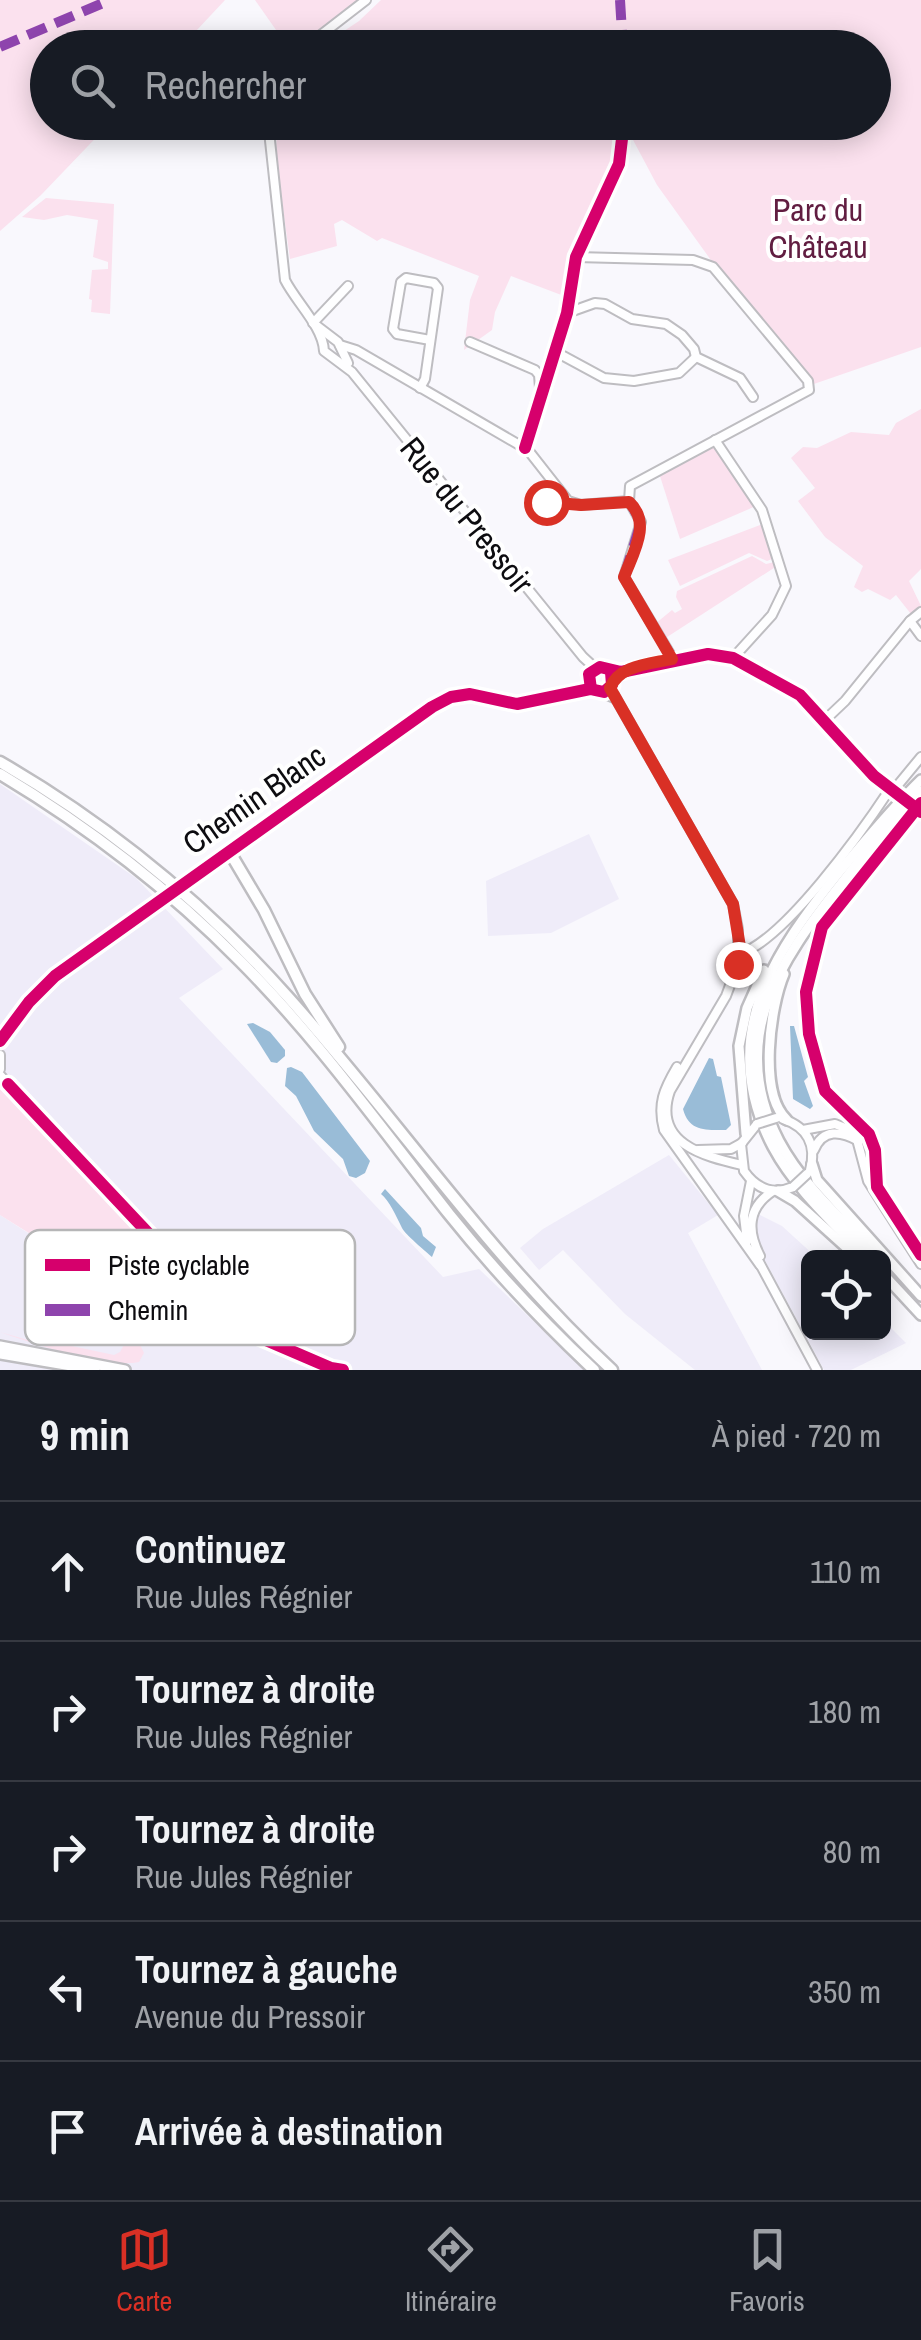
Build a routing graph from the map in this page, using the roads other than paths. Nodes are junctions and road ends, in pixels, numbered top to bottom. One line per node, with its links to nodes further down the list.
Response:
1 (366, 0): 2 (street)
2 (327, 30)
3 (270, 140): 8 (street)
4 (623, 140): 5 (street)
5 (576, 257): 7 (street); 18 (street)
6 (348, 286): 8 (street)
7 (567, 313): 13 (street); 14 (street)
8 (314, 324): 10 (street)
9 (430, 340): 9 (street); 15 (street)
10 (328, 342): 12 (street); 12 (street, Rue du Pressoir)
11 (470, 342): 17 (street)
12 (337, 350): 15 (street); 29 (street, Rue du Pressoir)
13 (556, 352): 14 (street); 17 (street)
14 (696, 358): 16 (street)
15 (420, 388): 19 (street)
16 (753, 397)
17 (540, 399): 19 (street)
18 (715, 440): 22 (street); 26 (street)
19 (525, 448): 21 (street)
20 (544, 501): 21 (street)
21 (568, 501): 22 (street)
22 (629, 502): 27 (street)
23 (921, 612): 24 (street)
24 (910, 622): 25 (street); 31 (street)
25 (921, 636)
26 (733, 658): 27 (street); 31 (street)
27 (672, 659): 28 (street)
28 (615, 674): 29 (street); 30 (street)
29 (591, 678): 30 (street); 39 (street, Chemin Blanc)
30 (607, 690): 42 (street)
31 (824, 720): 36 (street)
32 (921, 758): 36 (street)
33 (0, 762): 47 (highway)
34 (0, 774): 73 (highway)
35 (921, 780): 41 (main road)
36 (893, 791): 38 (street, bridge); 42 (street)
37 (921, 791): 40 (main road)
38 (921, 812)
39 (228, 850): 44 (street, Chemin Blanc, bridge); 47 (highway)
40 (848, 875): 48 (main road); 60 (main road)
41 (801, 921): 50 (main road); 59 (main road)
42 (739, 950): 43 (street)
43 (699, 1040): 52 (street); 62 (street)
44 (0, 1041)
45 (0, 1054): 46 (street)
46 (0, 1072): 57 (street)
47 (357, 1079): 74 (highway)
48 (782, 1119): 49 (street); 50 (street, bridge)
49 (803, 1130): 51 (street); 53 (street)
50 (744, 1139): 52 (street); 54 (street)
51 (859, 1140): 53 (street); 61 (street)
52 (692, 1149): 54 (street)
53 (811, 1164): 56 (street, bridge); 65 (main road)
54 (742, 1165): 55 (street)
55 (751, 1181): 56 (street); 62 (street)
56 (776, 1191): 58 (main road); 75 (street)
57 (146, 1230)
58 (849, 1250)
59 (860, 1250)
60 (871, 1250)
61 (921, 1264)
62 (760, 1265): 75 (street)
63 (891, 1270): 65 (main road)
64 (891, 1286): 66 (main road)
65 (921, 1299)
66 (921, 1318)
67 (280, 1345): 72 (street)
68 (0, 1346): 71 (main road)
69 (0, 1354): 70 (main road)
70 (95, 1370)
71 (125, 1370)
72 (342, 1370)
73 (594, 1370)
74 (612, 1370)
75 (819, 1370)

